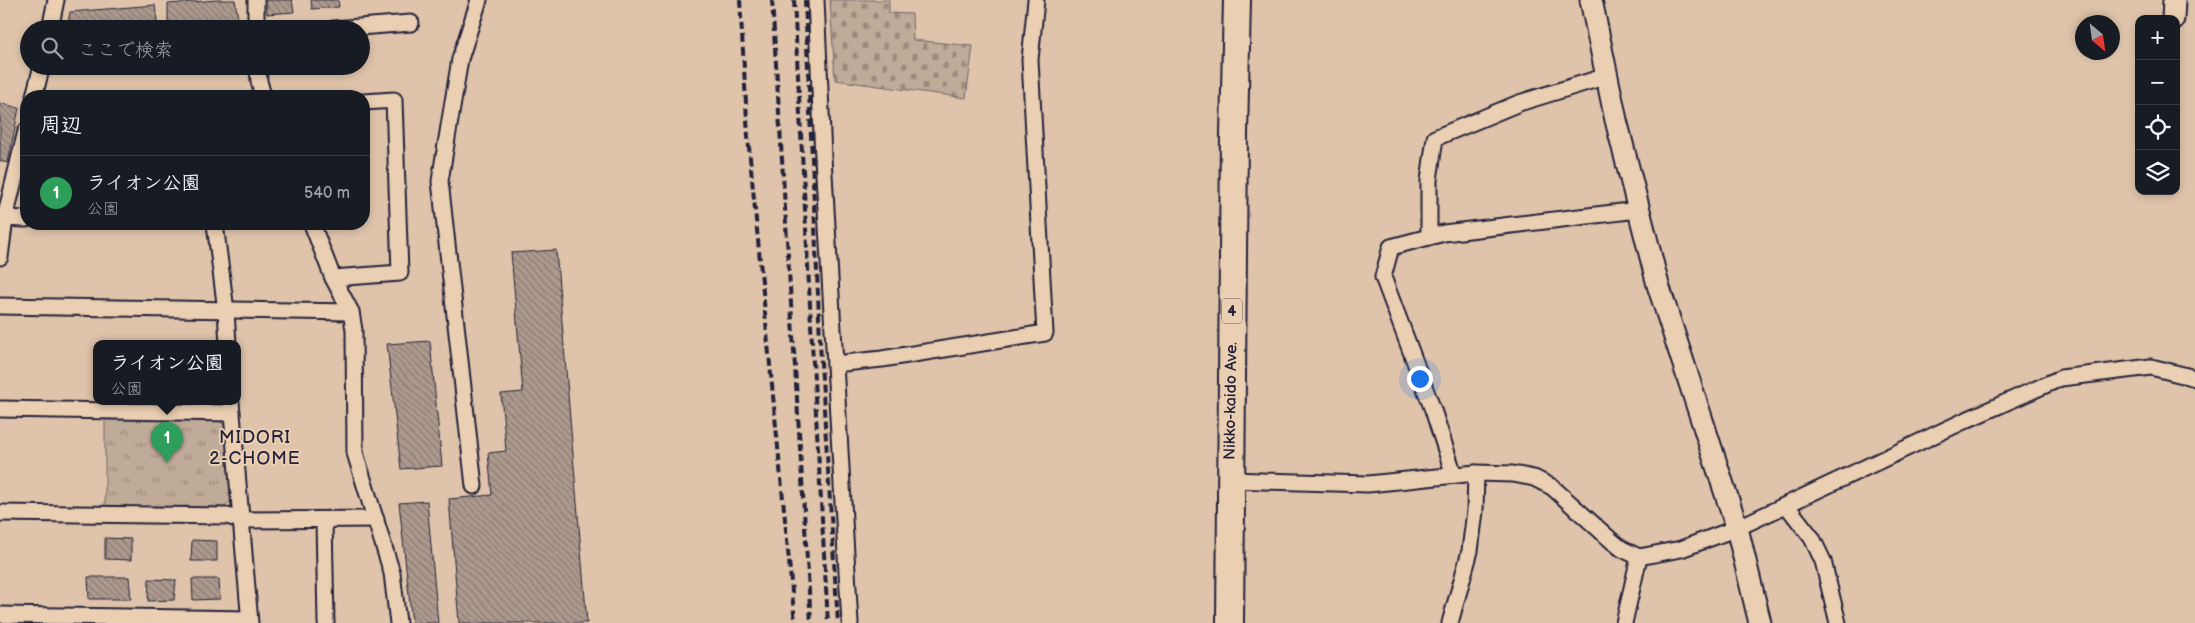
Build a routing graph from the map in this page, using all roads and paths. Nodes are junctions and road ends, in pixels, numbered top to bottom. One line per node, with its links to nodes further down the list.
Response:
1 (56, 0): 10 (street)
2 (256, 0): 11 (street)
3 (480, 0): 40 (street)
4 (816, 0): 33 (street)
5 (1036, 0): 33 (street)
6 (1237, 0): 39 (highway, Nikko-kaido Ave. / 4)
7 (1591, 0): 16 (street)
8 (2174, 0): 9 (street)
9 (2174, 15)
10 (52, 20)
11 (256, 20)
12 (411, 23): 13 (street)
13 (370, 26)
14 (40, 75): 17 (street)
15 (259, 75): 18 (street)
16 (1606, 76): 21 (street); 26 (street)
17 (36, 90)
18 (262, 90)
19 (370, 102): 28 (street)
20 (20, 154): 22 (street)
21 (1638, 210): 26 (street); 46 (street)
22 (3, 218): 23 (street); 27 (street)
23 (20, 219)
24 (216, 230): 30 (street)
25 (314, 230): 28 (street)
26 (1429, 237): 38 (street)
27 (0, 257)
28 (333, 278): 31 (street)
29 (0, 306): 30 (street)
30 (226, 311): 31 (street); 32 (street)
31 (351, 312): 43 (street)
32 (228, 340)
33 (835, 364): 52 (street)
34 (2195, 378): 41 (street)
35 (231, 407): 36 (street); 44 (street)
36 (0, 409)
37 (1476, 473): 38 (street); 47 (street); 54 (street)
38 (1454, 475): 39 (street)
39 (1230, 480): 53 (highway, Nikko-kaido Ave. / 4)
40 (474, 486)
41 (1787, 506): 46 (street); 57 (street)
42 (0, 513): 44 (street)
43 (376, 519): 45 (street); 51 (street)
44 (241, 520): 45 (street); 49 (street)
45 (324, 520): 50 (street)
46 (1737, 528): 47 (street); 56 (street)
47 (1639, 557): 55 (street)
48 (0, 615): 49 (street)
49 (250, 621)
50 (326, 623)
51 (398, 623)
52 (850, 623)
53 (1230, 623)
54 (1450, 623)
55 (1624, 623)
56 (1760, 623)
57 (1838, 623)

